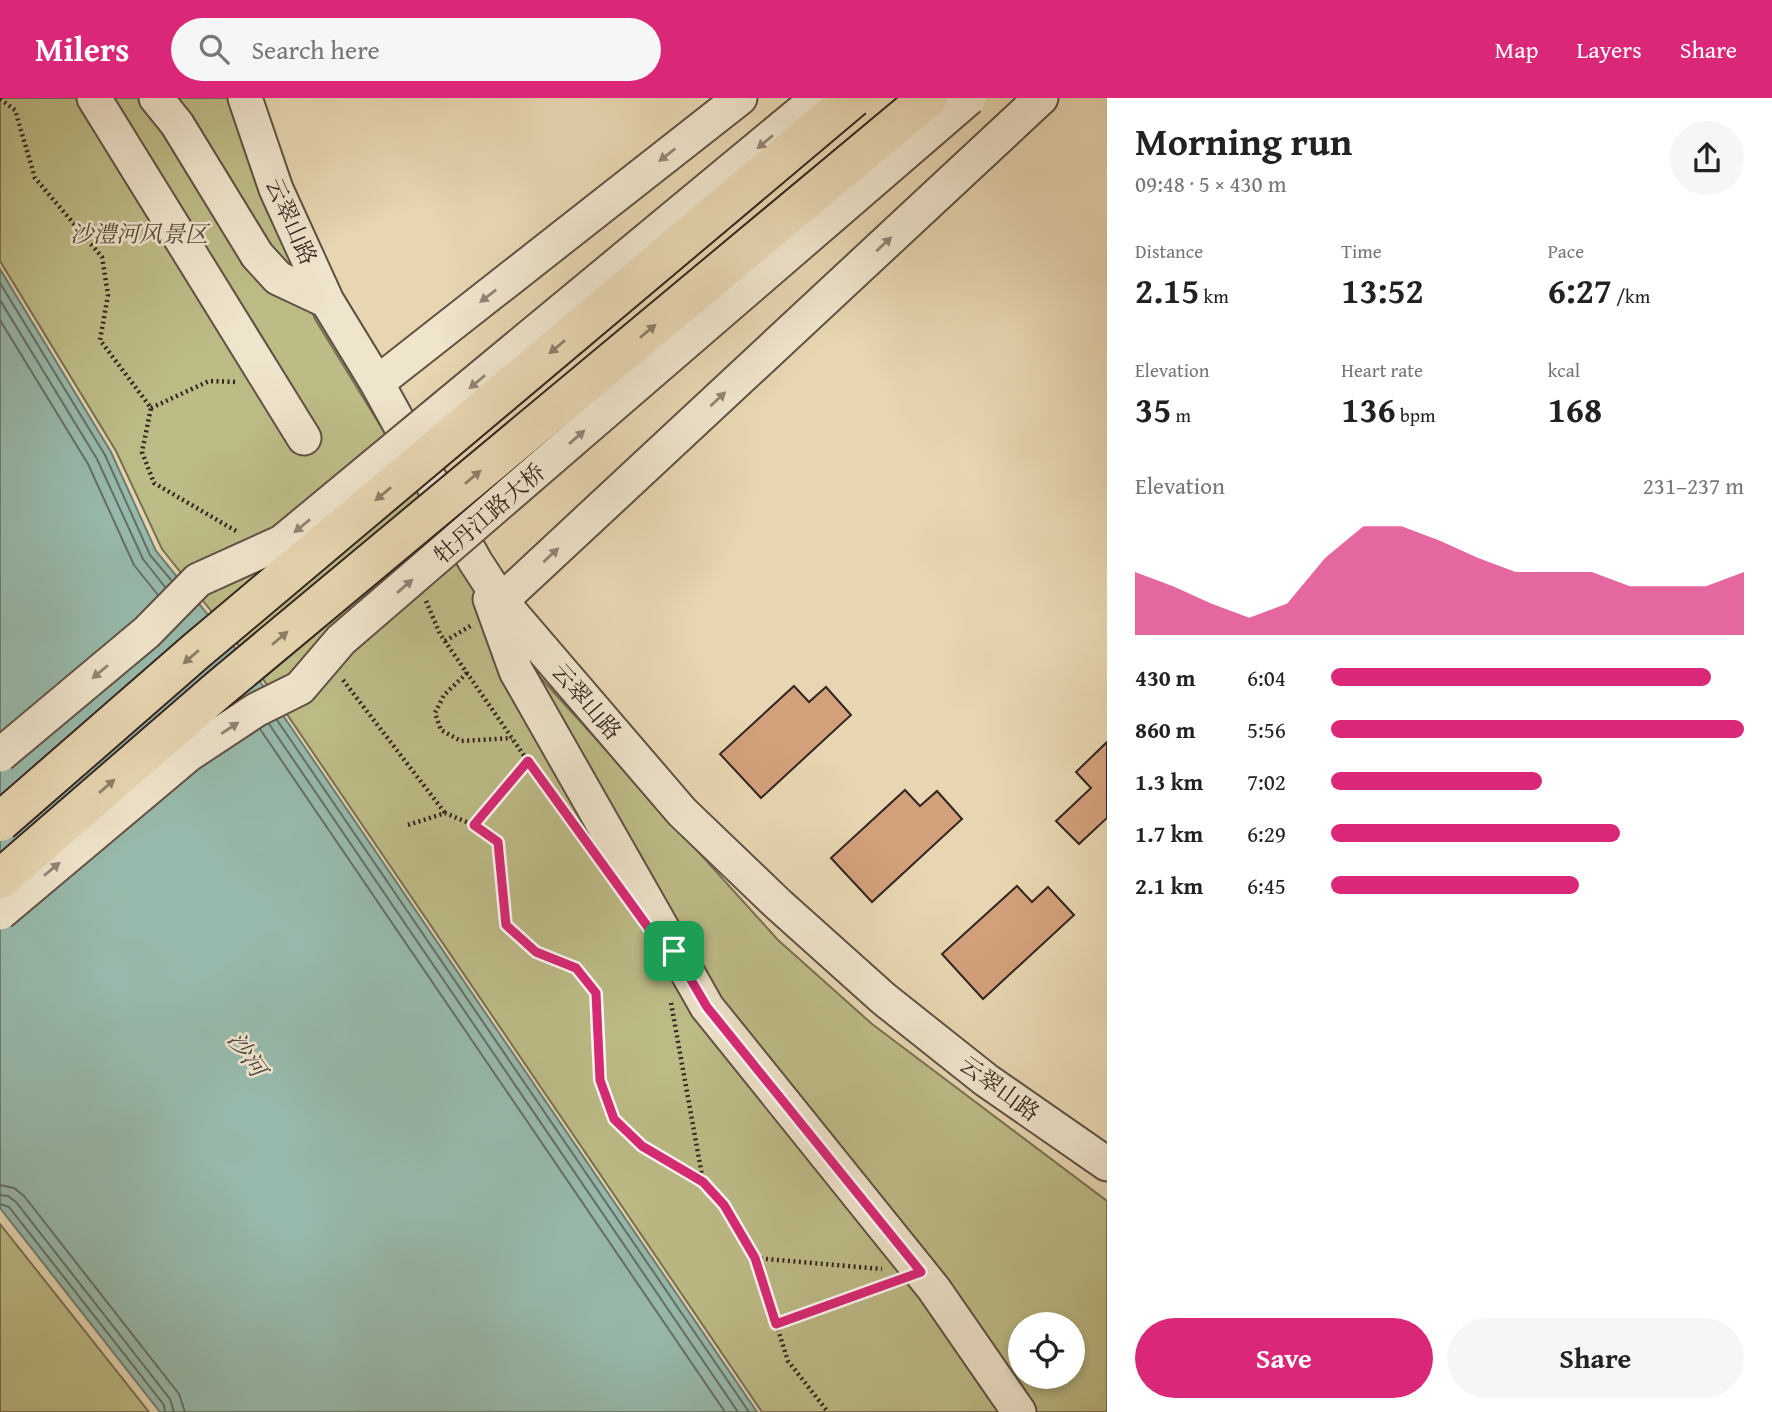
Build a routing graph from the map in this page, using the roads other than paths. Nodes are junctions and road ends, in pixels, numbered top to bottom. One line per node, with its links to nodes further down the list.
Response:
1 (94, 98): 12 (street)
2 (156, 98): 10 (street)
3 (245, 98): 10 (street, 云翠山路)
4 (740, 98): 11 (street, one-way to 11)
5 (818, 98): 15 (street, one-way to 15, bridge)
6 (853, 98): 16 (main road, one-way to 16, bridge)
7 (928, 98): 17 (main road, 牡丹江路大桥, one-way to 7, bridge)
8 (969, 98): 18 (street, 牡丹江路大桥, one-way to 8, bridge)
9 (1041, 98): 14 (street, one-way to 9)
10 (327, 300): 11 (street, 云翠山路)
11 (377, 383): 13 (street, 云翠山路)
12 (304, 438)
13 (475, 561): 14 (street, 云翠山路); 20 (street)
14 (501, 601): 19 (street, 云翠山路)
15 (0, 755)
16 (0, 822)
17 (0, 879)
18 (0, 913)
19 (1107, 1164)
20 (1019, 1412)

